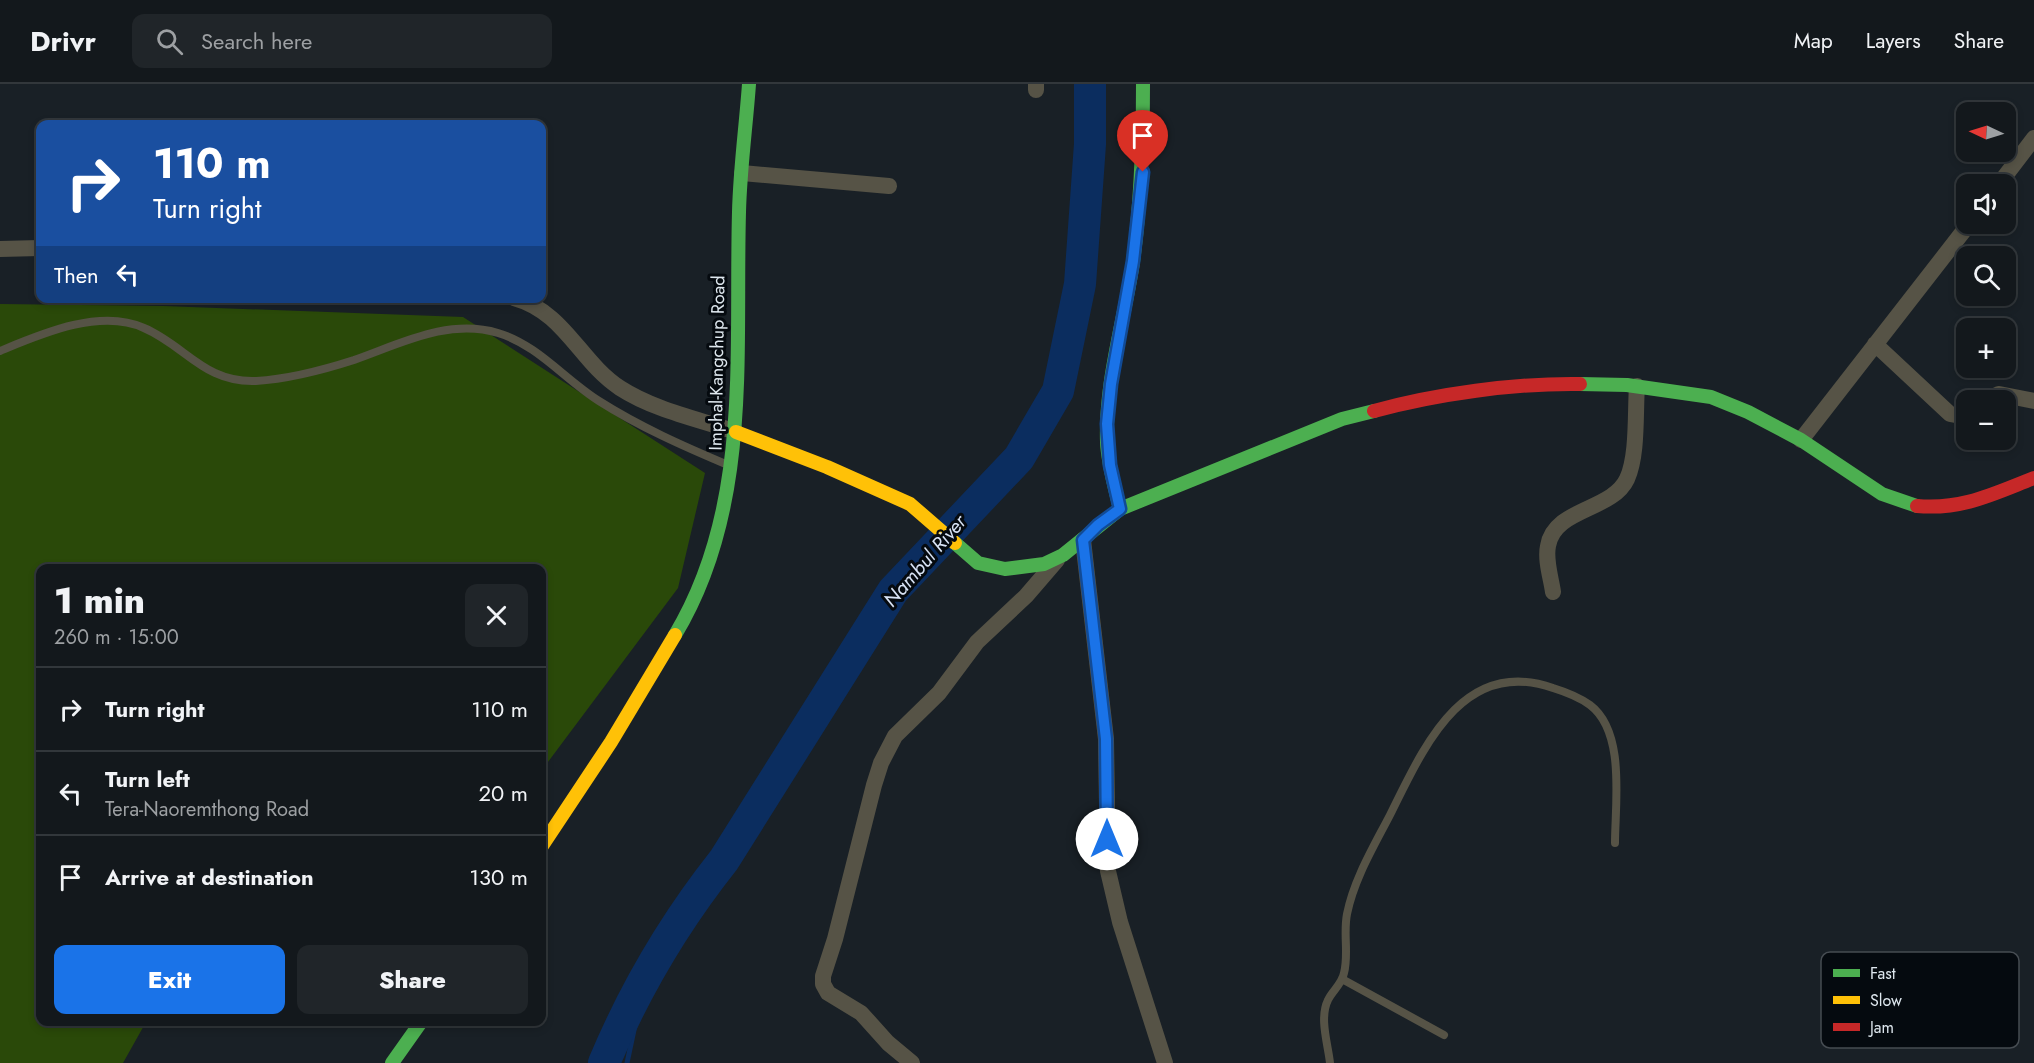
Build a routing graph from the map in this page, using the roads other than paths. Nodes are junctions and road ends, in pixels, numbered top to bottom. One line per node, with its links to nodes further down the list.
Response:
1 (749, 84): 4 (street, Imphal-Kangchup Road)
2 (1143, 84): 21 (street)
3 (2034, 138): 5 (street)
4 (742, 173): 6 (street); 17 (street, Imphal-Kangchup Road)
5 (2007, 174)
6 (889, 186)
7 (1961, 234): 11 (street)
8 (36, 248): 9 (street)
9 (0, 249)
10 (528, 303): 17 (street)
11 (1875, 344): 16 (street); 18 (street)
12 (0, 351): 19 (lane)
13 (1637, 386): 18 (street); 21 (street); 24 (street)
14 (2016, 397): 15 (street)
15 (2034, 401)
16 (1956, 415)
17 (736, 432): 19 (street, Imphal-Kangchup Road); 23 (street)
18 (1801, 440): 20 (street)
19 (732, 466): 25 (street, Imphal-Kangchup Road)
20 (2034, 478)
21 (1120, 509): 22 (street)
22 (1083, 540): 23 (street); 32 (street)
23 (1059, 557): 31 (street)
24 (1553, 592)
25 (546, 840)
26 (1615, 843): 27 (lane)
27 (1342, 979): 29 (lane); 33 (lane)
28 (418, 1026): 30 (street)
29 (1444, 1035)
30 (392, 1063)
31 (912, 1063)
32 (1165, 1063)
33 (1330, 1063)

